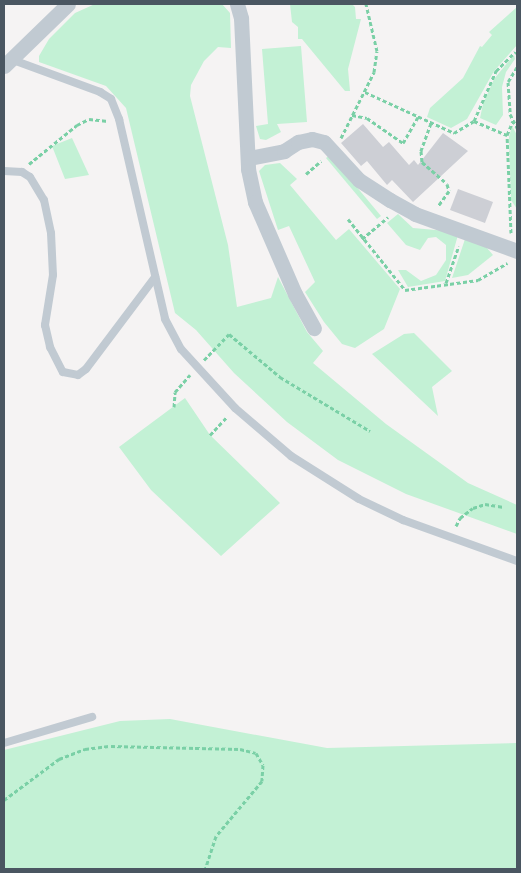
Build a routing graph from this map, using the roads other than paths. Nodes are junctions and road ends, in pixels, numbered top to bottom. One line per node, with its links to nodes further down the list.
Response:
1 (68, 4): 3 (street)
2 (237, 4): 4 (street)
3 (8, 63): 7 (lane)
4 (249, 158): 6 (street); 8 (street)
5 (4, 171): 7 (lane)
6 (514, 252)
7 (155, 277): 9 (lane)
8 (314, 328)
9 (517, 561)
10 (92, 718): 11 (lane)
11 (4, 743)

